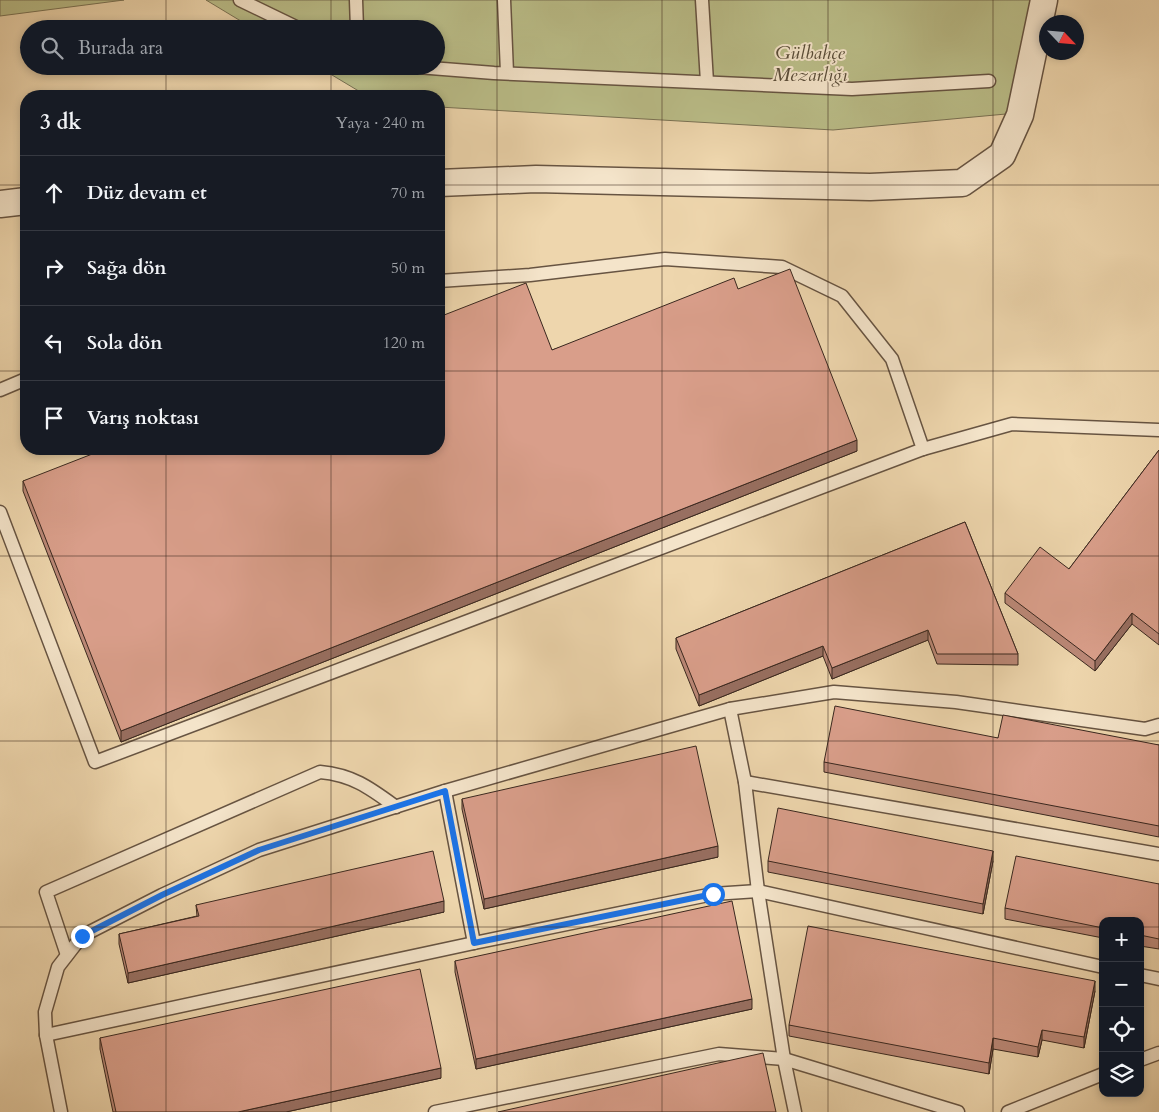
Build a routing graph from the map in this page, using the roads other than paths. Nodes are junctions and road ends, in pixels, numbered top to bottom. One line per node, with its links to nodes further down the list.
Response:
1 (240, 0): 6 (lane)
2 (356, 0): 7 (lane)
3 (504, 0): 9 (lane)
4 (702, 0): 11 (lane)
5 (1044, 0): 12 (street)
6 (281, 20)
7 (357, 20)
8 (445, 69): 9 (lane)
9 (507, 73): 11 (lane)
10 (989, 81): 11 (lane)
11 (707, 82)
12 (445, 183)
13 (20, 202): 14 (street)
14 (0, 204)
15 (445, 281): 19 (lane)
16 (20, 382): 17 (lane)
17 (0, 390)
18 (1159, 430): 19 (lane)
19 (923, 449): 20 (lane)
20 (0, 512)
21 (730, 709): 23 (lane); 25 (lane); 26 (lane)
22 (1159, 725): 23 (lane)
23 (1145, 729): 24 (lane)
24 (1159, 732)
25 (745, 782): 28 (lane); 29 (lane)
26 (445, 791): 27 (lane); 30 (lane)
27 (396, 807): 31 (lane); 31 (lane)
28 (1159, 854)
29 (758, 891): 30 (lane); 32 (lane); 37 (lane)
30 (474, 943): 35 (lane)
31 (67, 956): 35 (lane)
32 (1099, 966)
33 (1144, 976): 34 (lane)
34 (1159, 979)
35 (46, 1035): 40 (lane)
36 (1159, 1053): 38 (lane)
37 (784, 1059): 41 (lane); 42 (lane); 43 (lane)
38 (1144, 1059)
39 (1099, 1076): 44 (lane)
40 (61, 1112)
41 (435, 1112)
42 (794, 1112)
43 (958, 1112)
44 (1008, 1112)

